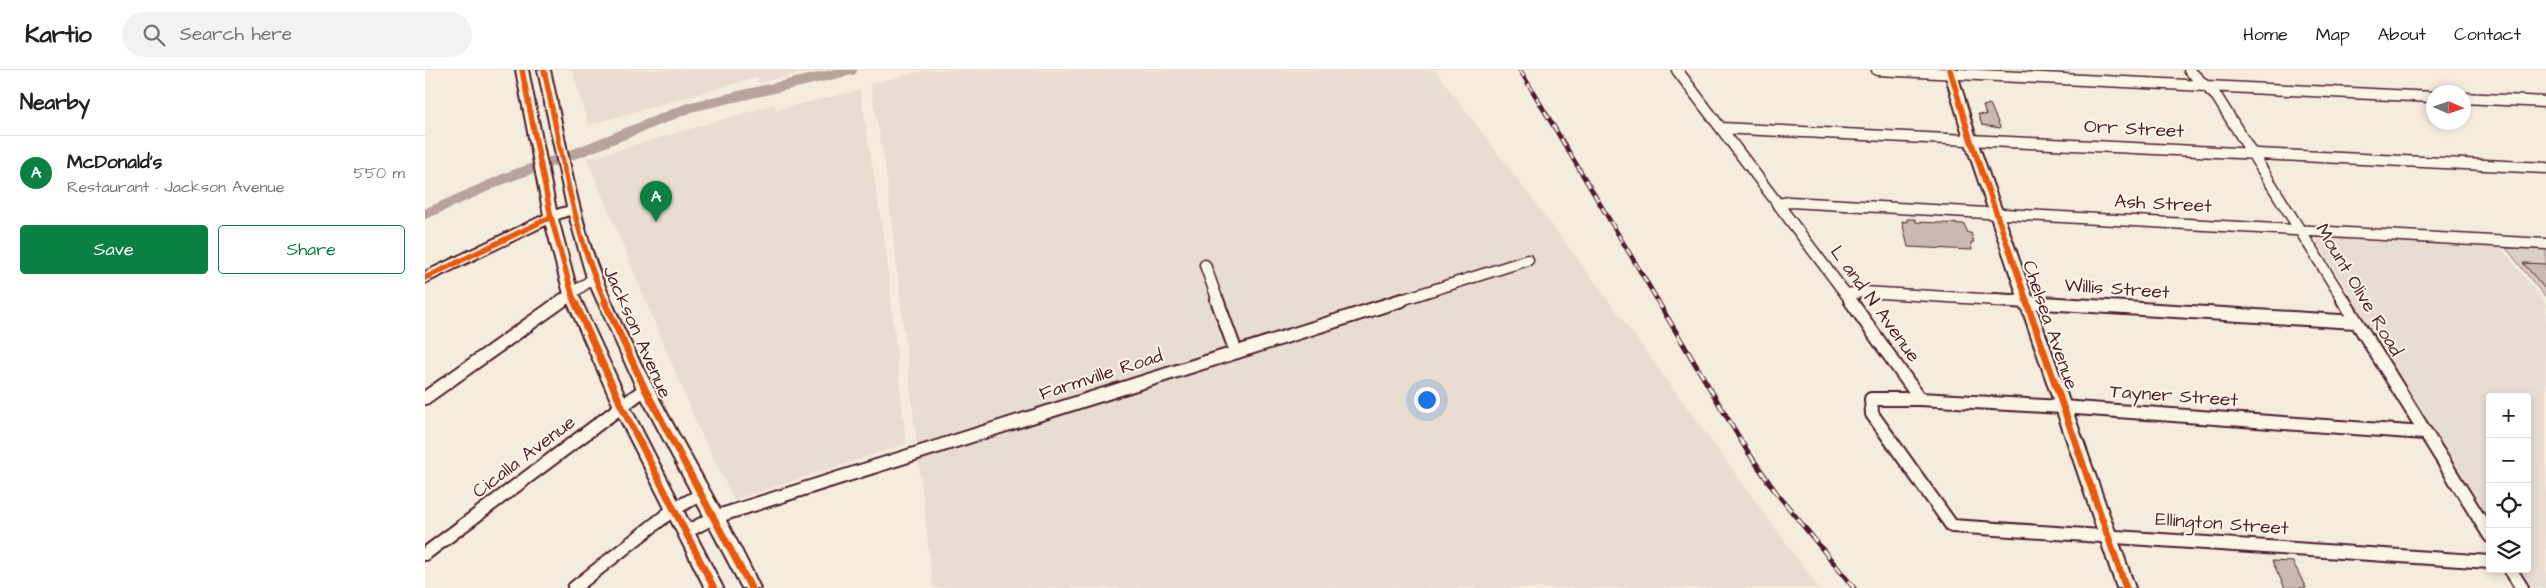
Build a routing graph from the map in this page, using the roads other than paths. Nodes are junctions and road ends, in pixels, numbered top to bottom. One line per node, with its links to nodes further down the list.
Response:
1 (522, 70): 18 (main road)
2 (545, 70): 16 (main road, Jackson Avenue)
3 (1677, 70): 11 (street, L and N Avenue)
4 (1877, 70): 6 (street)
5 (2189, 70): 7 (street, Mount Olive Road)
6 (1950, 72): 7 (street); 12 (main road, Chelsea Avenue)
7 (2206, 86): 8 (street); 13 (street, Mount Olive Road)
8 (2426, 97)
9 (2471, 98): 10 (street)
10 (2546, 102)
11 (1721, 128): 12 (street, Orr Street); 15 (street, L and N Avenue)
12 (1970, 138): 13 (street, Orr Street); 17 (main road, Chelsea Avenue)
13 (2252, 153): 14 (street, Orr Street); 19 (street, Mount Olive Road)
14 (2546, 168)
15 (1777, 204): 17 (street, Ash Street); 26 (street, L and N Avenue)
16 (574, 209): 18 (main road); 24 (main road, Jackson Avenue)
17 (1996, 212): 19 (street, Ash Street); 27 (main road, Chelsea Avenue)
18 (551, 217): 23 (main road); 25 (main road)
19 (2301, 230): 20 (street, Ash Street); 28 (street, Mount Olive Road)
20 (2546, 244)
21 (1528, 260): 29 (street, Farmville Road)
22 (1205, 265): 29 (street)
23 (425, 278)
24 (594, 278): 25 (street); 30 (main road, Jackson Avenue)
25 (571, 294): 31 (street); 33 (main road)
26 (1846, 294): 27 (street, Willis Street); 32 (street, L and N Avenue)
27 (2026, 301): 28 (street, Willis Street); 34 (main road, Chelsea Avenue)
28 (2356, 322): 35 (street, Mount Olive Road)
29 (1236, 352): 38 (street, Farmville Road)
30 (645, 389): 33 (street, Cicalla Avenue); 36 (main road, Jackson Avenue)
31 (425, 398)
32 (1921, 399): 34 (street, Tayner Street); 41 (street, Ellington Street)
33 (622, 407): 37 (main road); 42 (street, Cicalla Avenue)
34 (2062, 407): 35 (street, Tayner Street); 41 (main road, Chelsea Avenue)
35 (2424, 433): 39 (street, Mount Olive Road)
36 (702, 494): 37 (street); 38 (main road, Jackson Avenue)
37 (674, 509): 40 (main road); 45 (street)
38 (715, 517): 40 (street, Farmville Road); 47 (main road, Jackson Avenue)
39 (2486, 530)
40 (686, 532): 46 (main road)
41 (2107, 535): 43 (street, Ellington Street); 48 (main road, Chelsea Avenue)
42 (425, 554)
43 (2486, 562)
44 (2513, 573): 49 (street)
45 (573, 588)
46 (715, 588)
47 (751, 588)
48 (2126, 588)
49 (2522, 588)

